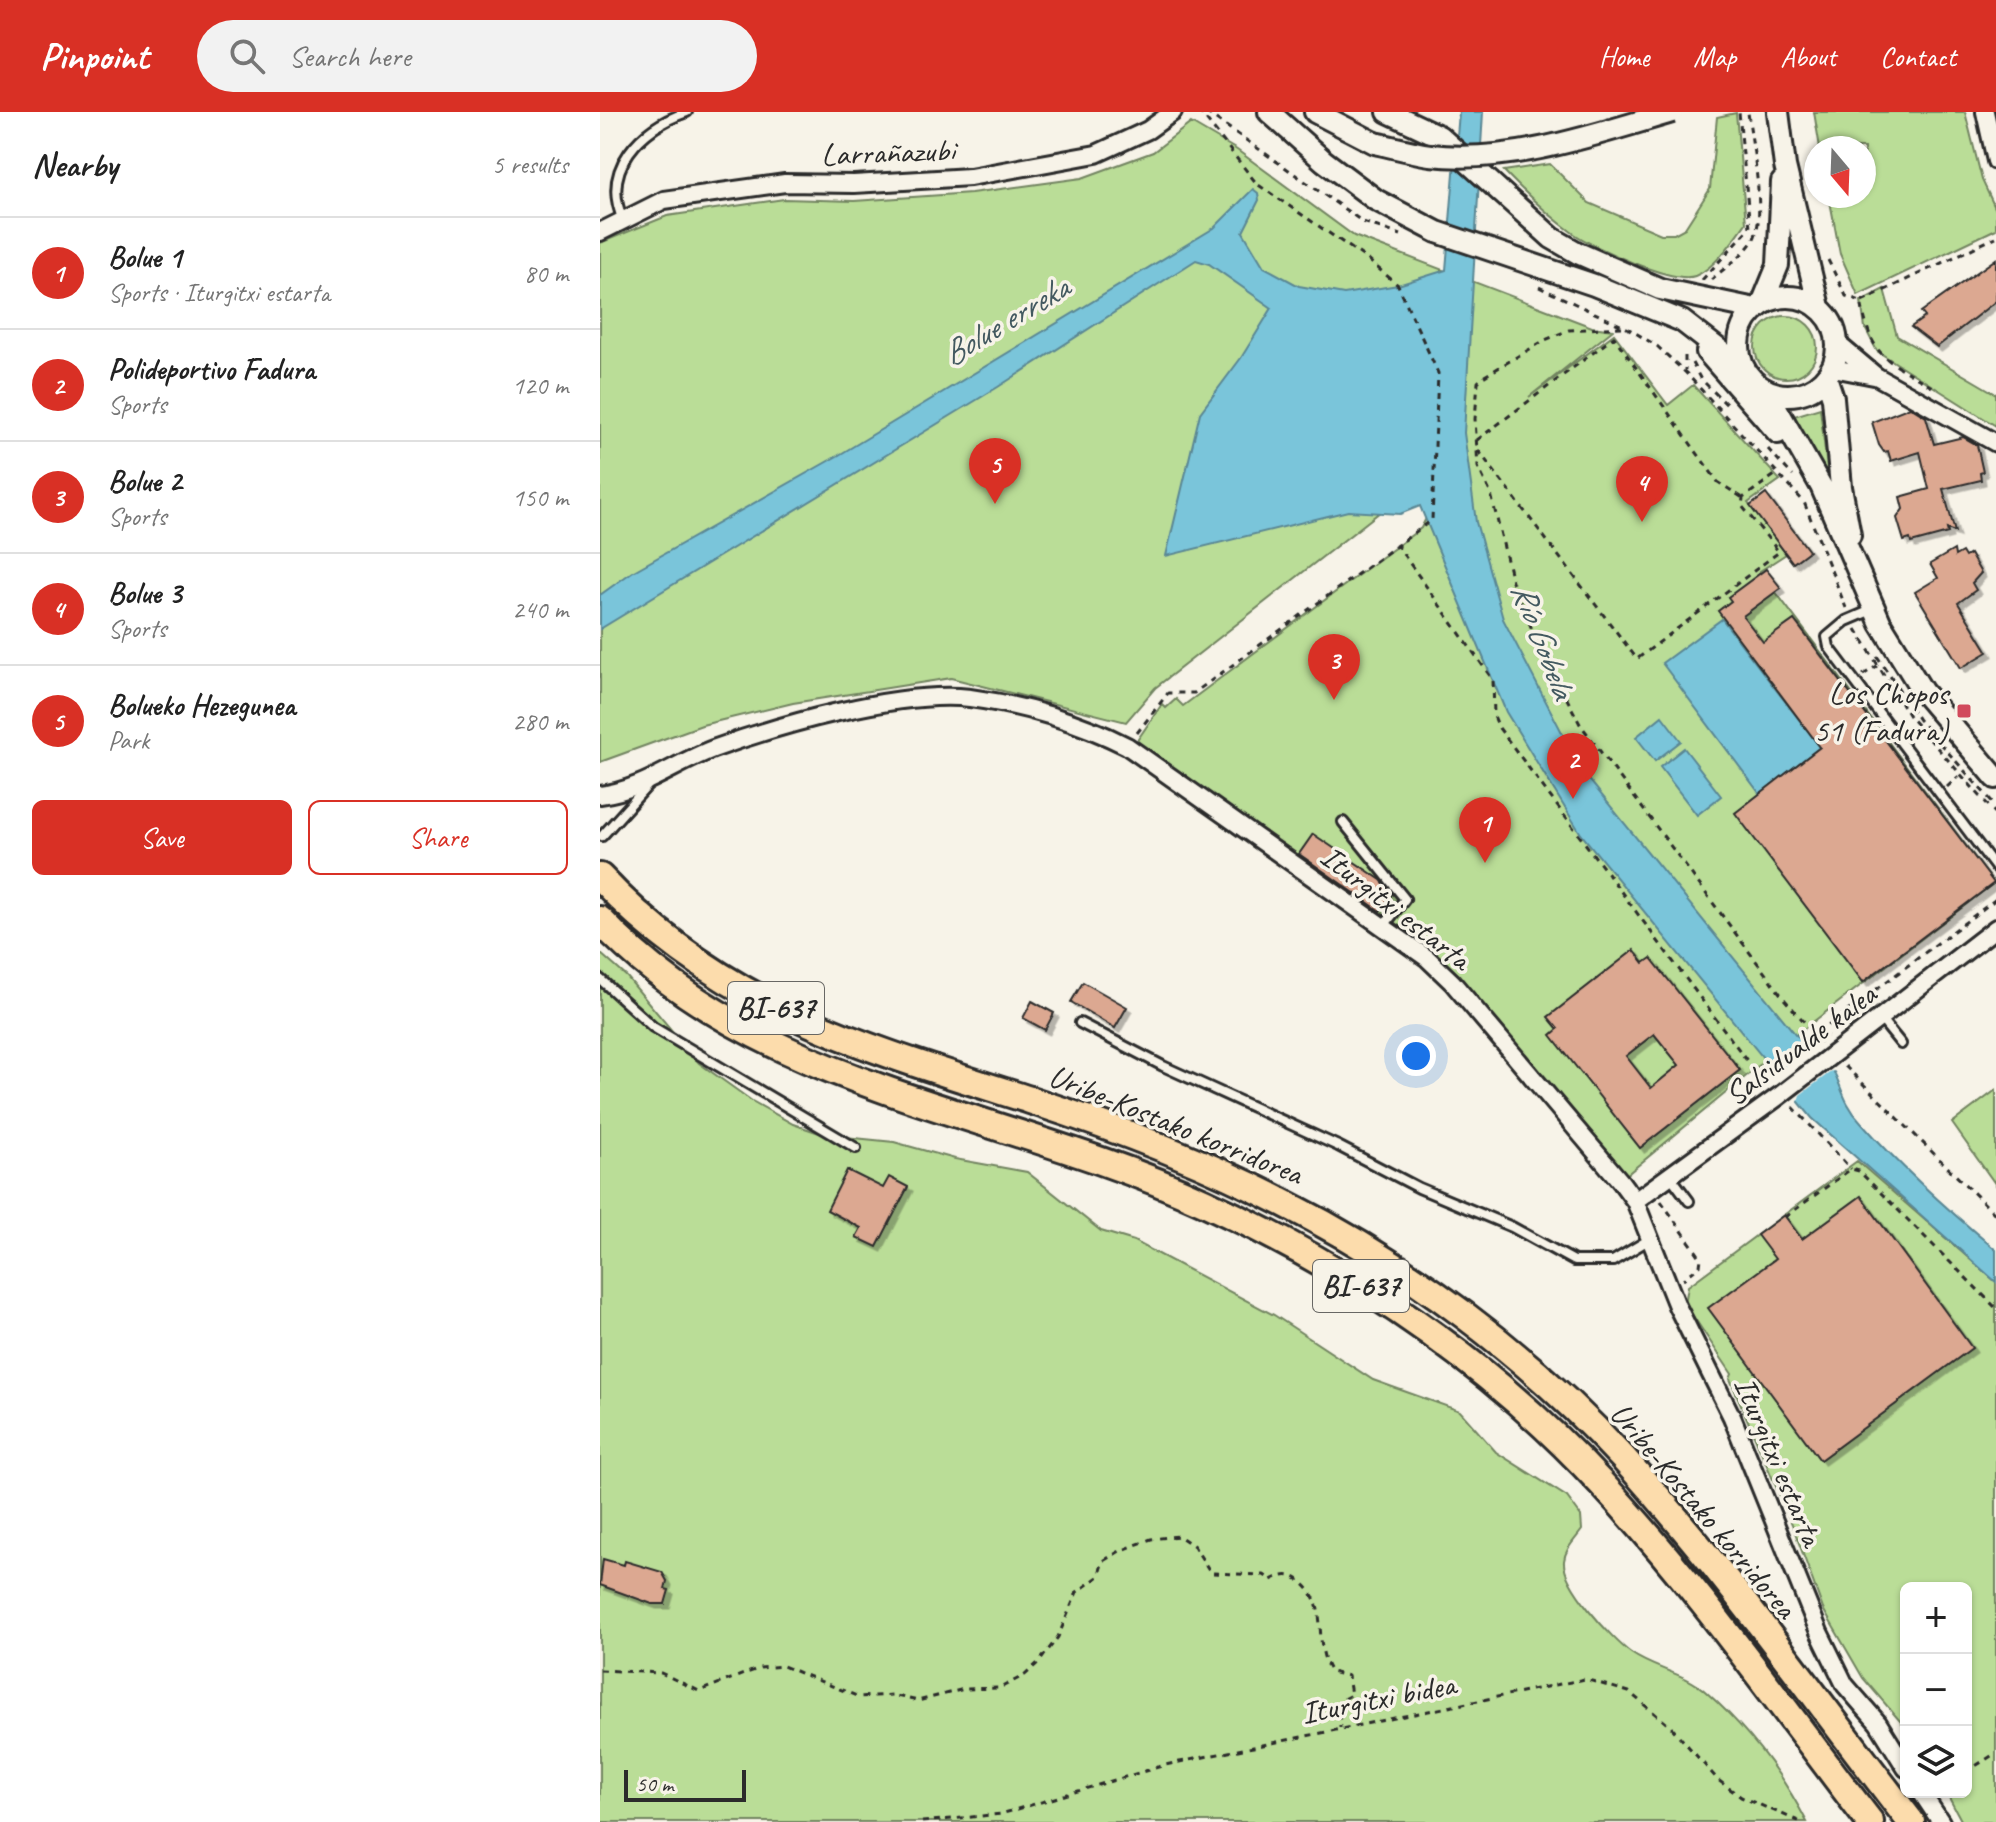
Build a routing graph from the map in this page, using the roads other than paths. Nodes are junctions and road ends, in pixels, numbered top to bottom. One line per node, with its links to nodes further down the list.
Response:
1 (687, 112): 11 (lane)
2 (1173, 112): 11 (street, Larrañazubi)
3 (1269, 112): 15 (street)
4 (1315, 112): 6 (street, bridge)
5 (1388, 112): 13 (street)
6 (1672, 112)
7 (1778, 112): 10 (street)
8 (1985, 112): 9 (street)
9 (1996, 161)
10 (1785, 166): 13 (street); 14 (street)
11 (623, 220): 12 (street, Larrañazubi)
12 (600, 232)
13 (1758, 306): 14 (street); 17 (street)
14 (1819, 307): 16 (street)
15 (1663, 316): 17 (street); 22 (street)
16 (1838, 344): 18 (street); 19 (street)
17 (1744, 369): 20 (street)
18 (1830, 373): 19 (street); 20 (street); 22 (street)
19 (1876, 376): 21 (street)
20 (1766, 390): 22 (street)
21 (1996, 443)
22 (1856, 568): 23 (street)
23 (1874, 609): 24 (street); 29 (lane)
24 (1996, 778)
25 (652, 780): 26 (street, Iturgitxi estarta); 28 (lane); 32 (street, Iturgitxi estarta)
26 (600, 795)
27 (1343, 822): 32 (lane)
28 (602, 836)
29 (1996, 868)
30 (600, 877): 46 (highway, Uribe-Kostako korridorea / BI-637)
31 (600, 920): 45 (highway, Uribe-Kostako korridorea / BI-637)
32 (1383, 927): 40 (street, Iturgitxi estarta)
33 (1996, 928): 35 (street, Salsidualde kalea)
34 (600, 979): 38 (lane)
35 (1880, 1018): 37 (lane); 39 (street, Salsidualde kalea)
36 (1080, 1023): 42 (lane)
37 (1901, 1044)
38 (856, 1148)
39 (1671, 1177): 40 (street, Salsidualde kalea); 41 (lane)
40 (1635, 1201): 42 (street, Iturgitxi estarta)
41 (1689, 1201)
42 (1650, 1238): 43 (street, Iturgitxi estarta)
43 (1900, 1758)
44 (1925, 1798): 47 (street)
45 (1870, 1822)
46 (1911, 1822)
47 (1941, 1822)

